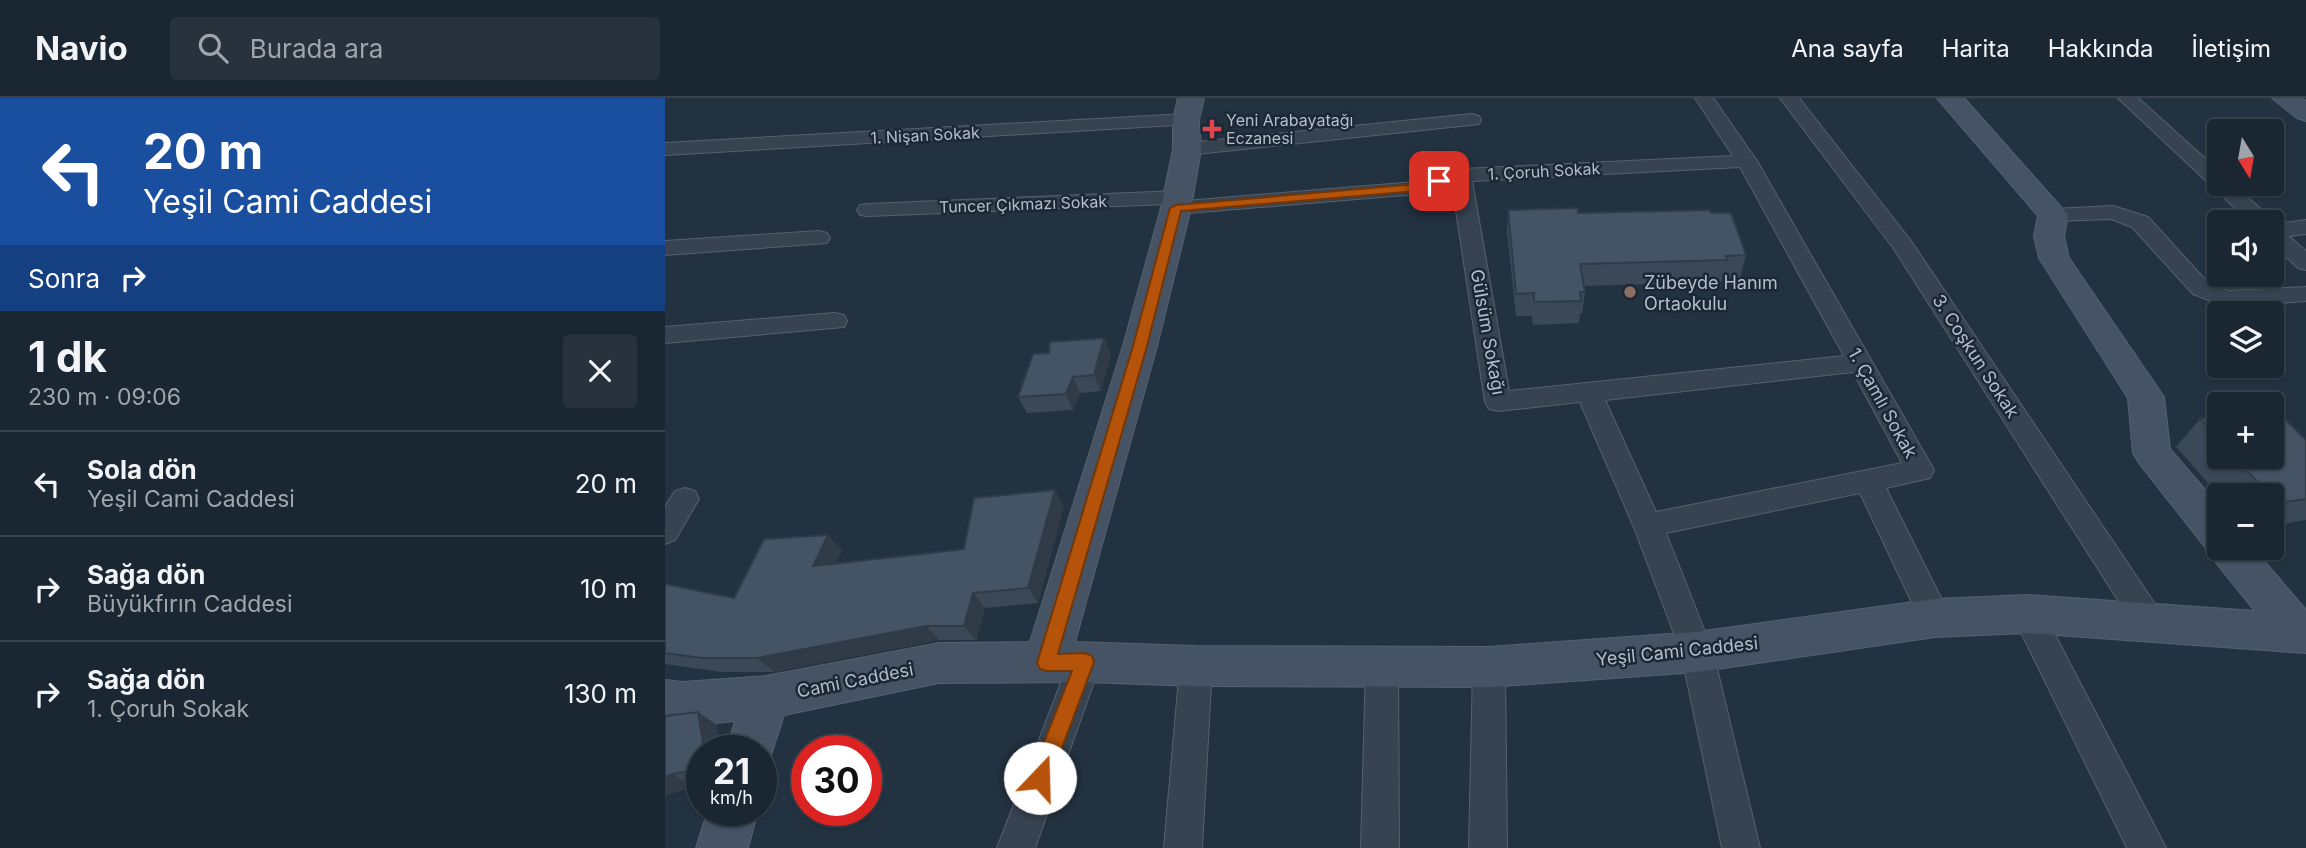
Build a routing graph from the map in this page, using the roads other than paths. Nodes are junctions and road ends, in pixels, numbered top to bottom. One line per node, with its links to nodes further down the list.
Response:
1 (1704, 98): 10 (street, 1. Çamlı Sokak)
2 (1789, 98): 37 (street, 3. Coşkun Sokak)
3 (1950, 98): 17 (main road)
4 (2127, 98): 11 (street)
5 (2285, 98): 6 (main road)
6 (2306, 113)
7 (1472, 120): 8 (street, 1. Nişan Sokak)
8 (1188, 122): 9 (street, 1. Nişan Sokak); 14 (main road)
9 (665, 149)
10 (1747, 161): 12 (street, 1. Çoruh Sokak); 27 (street, 1. Çamlı Sokak)
11 (2207, 171)
12 (1461, 175): 14 (street, 1. Çoruh Sokak); 28 (street, Gülsüm Sokağı)
13 (2234, 196): 16 (street)
14 (1177, 203): 15 (street, Tuncer Çıkmazı Sokak); 40 (main road)
15 (868, 210)
16 (2249, 210)
17 (2053, 215): 24 (street); 31 (main road)
18 (2306, 228): 19 (street)
19 (2284, 230)
20 (819, 238): 22 (street)
21 (2284, 242): 23 (street)
22 (665, 248)
23 (2306, 262)
24 (2306, 294)
25 (835, 321): 26 (street)
26 (665, 335)
27 (1860, 363): 28 (street); 29 (street, 1. Çamlı Sokak)
28 (1588, 392): 32 (street)
29 (1868, 481): 32 (street, 1. Çamlı Sokak); 36 (street)
30 (685, 499): 33 (street)
31 (2207, 520)
32 (1648, 525): 39 (street)
33 (665, 532)
34 (2239, 560): 38 (main road)
35 (2028, 614): 36 (main road, Yeşil Cami Caddesi); 37 (main road, Yeşil Cami Caddesi); 54 (street)
36 (1935, 618): 39 (main road, Yeşil Cami Caddesi)
37 (2150, 623): 38 (main road, Yeşil Cami Caddesi)
38 (2303, 634)
39 (1697, 652): 43 (main road, Yeşil Cami Caddesi); 53 (street)
40 (1066, 662): 42 (main road, Yeşil Cami Caddesi); 44 (main road, Cami Caddesi); 49 (street)
41 (1382, 665): 42 (main road, Yeşil Cami Caddesi); 43 (main road, Yeşil Cami Caddesi); 51 (street)
42 (1196, 666): 50 (street)
43 (1489, 667): 52 (street)
44 (766, 697): 45 (main road, Cami Caddesi); 46 (main road)
45 (665, 702)
46 (755, 735)
47 (728, 826): 48 (main road)
48 (722, 848)
49 (1016, 848)
50 (1183, 848)
51 (1380, 848)
52 (1488, 848)
53 (1741, 848)
54 (2147, 848)

